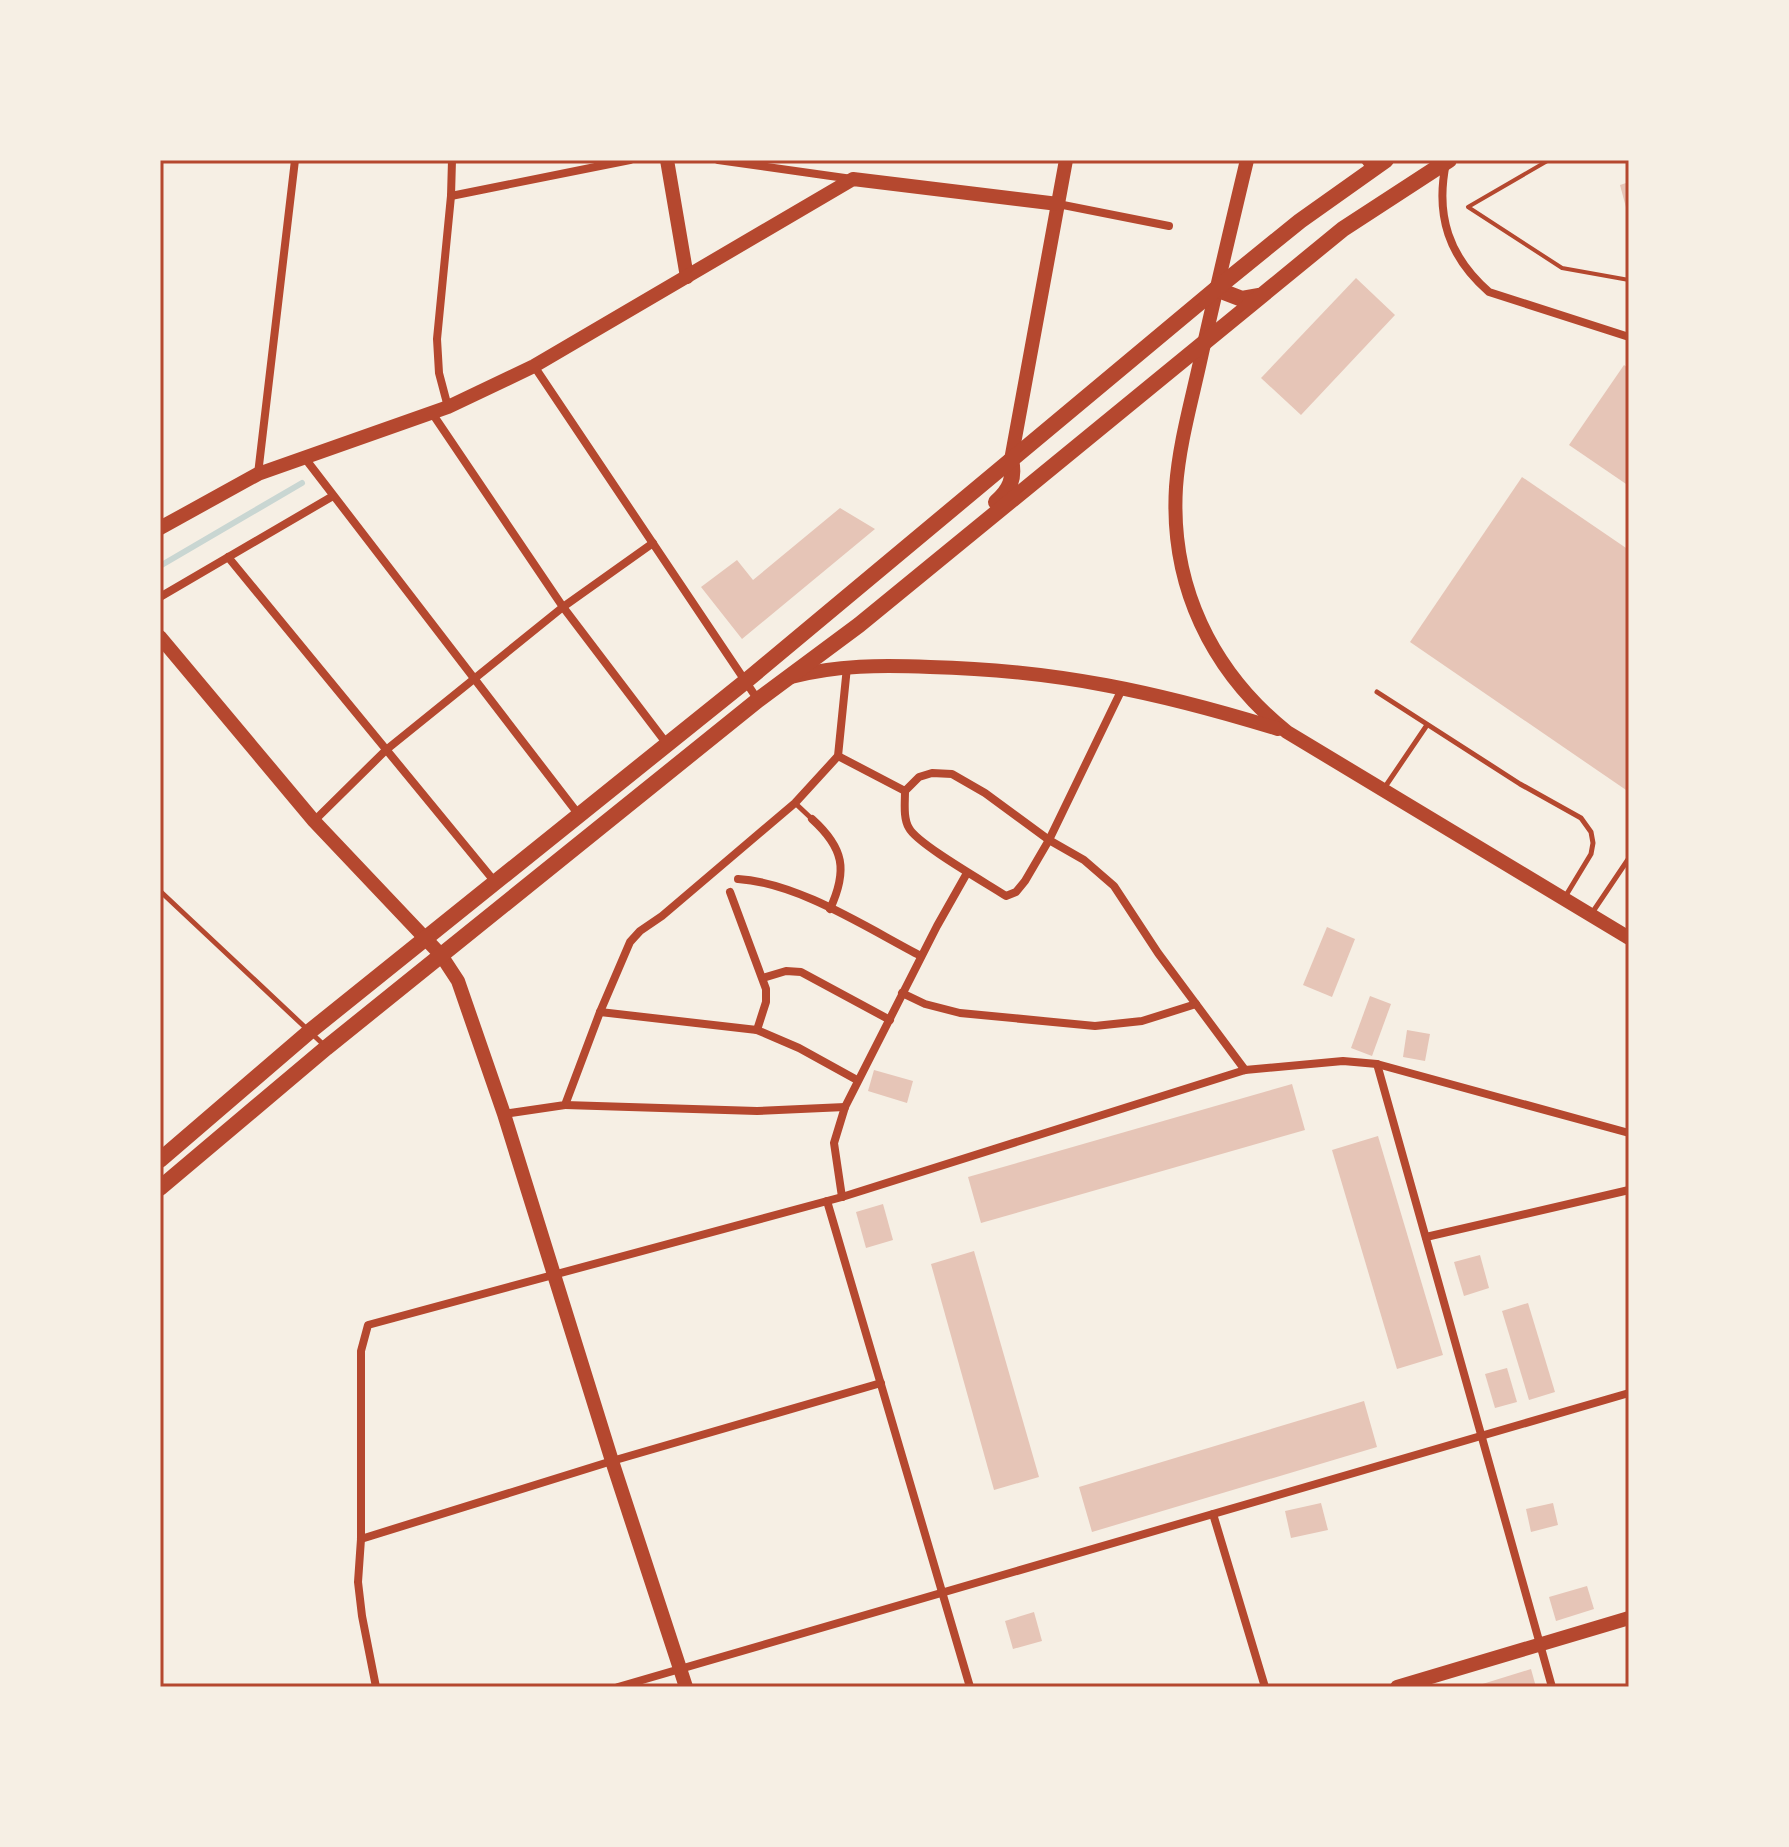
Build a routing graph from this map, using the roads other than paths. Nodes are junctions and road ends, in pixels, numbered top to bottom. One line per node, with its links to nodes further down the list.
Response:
1 (295, 160): 26 (street)
2 (452, 160): 13 (street)
3 (630, 160): 13 (street)
4 (667, 160): 16 (street)
5 (718, 160): 10 (street)
6 (1066, 160): 14 (street)
7 (1247, 160): 17 (street)
8 (1386, 160): 11 (main road)
9 (1447, 161): 18 (main road); 19 (street)
10 (763, 163): 12 (street)
11 (1367, 165): 17 (main road)
12 (853, 179): 14 (street); 16 (street)
13 (451, 196): 22 (street)
14 (1058, 204): 15 (street); 25 (street)
15 (1169, 226)
16 (687, 277): 21 (street)
17 (1216, 289): 18 (main road); 20 (street); 25 (main road)
18 (1261, 296): 20 (main road)
19 (1629, 337)
20 (1204, 342): 33 (main road); 43 (street)
21 (534, 366): 22 (street); 29 (street)
22 (448, 407): 23 (street)
23 (432, 413): 24 (street); 32 (street)
24 (303, 457): 26 (street); 27 (street)
25 (1011, 460): 33 (main road); 38 (main road)
26 (258, 474): 28 (street)
27 (333, 496): 30 (street); 37 (street)
28 (160, 528)
29 (653, 543): 32 (street); 38 (street)
30 (228, 557): 31 (street); 45 (street)
31 (160, 597)
32 (563, 607): 37 (street); 44 (street)
33 (859, 625): 36 (main road)
34 (160, 637): 52 (street)
35 (847, 667): 36 (street); 39 (street); 46 (street)
36 (786, 678): 41 (main road)
37 (475, 679): 45 (street); 50 (street)
38 (746, 681): 41 (street); 44 (main road)
39 (1124, 686): 43 (street); 53 (street)
40 (1377, 692): 42 (lane)
41 (758, 700): 65 (main road)
42 (1427, 725): 47 (lane); 60 (lane)
43 (1287, 732): 47 (street)
44 (667, 744): 50 (main road)
45 (386, 750): 52 (street); 57 (street)
46 (838, 756): 48 (street); 49 (street)
47 (1383, 790): 60 (street)
48 (905, 791): 53 (street); 55 (street)
49 (795, 803): 51 (lane); 70 (street)
50 (579, 815): 57 (main road)
51 (812, 819): 61 (street)
52 (314, 821): 64 (street)
53 (1049, 840): 55 (street); 69 (street)
54 (1629, 858): 62 (lane)
55 (967, 873): 66 (street)
56 (738, 879): 61 (street)
57 (495, 882): 64 (main road)
58 (160, 891): 73 (lane)
59 (730, 892): 67 (street)
60 (1564, 898): 62 (street)
61 (830, 909): 66 (street)
62 (1592, 914): 63 (street)
63 (1629, 938)
64 (424, 939): 65 (street); 73 (main road)
65 (441, 955): 74 (main road); 80 (street)
66 (921, 956): 68 (street)
67 (763, 978): 71 (street); 72 (street)
68 (902, 993): 69 (street); 71 (street)
69 (1196, 1004): 76 (street)
70 (600, 1012): 72 (street); 78 (street)
71 (890, 1020): 77 (street)
72 (757, 1030): 77 (street)
73 (309, 1032): 74 (lane); 82 (main road)
74 (326, 1048): 83 (main road)
75 (1377, 1064): 76 (street); 81 (street); 87 (street)
76 (1245, 1070): 85 (street)
77 (857, 1080): 79 (street)
78 (565, 1105): 79 (street); 80 (street)
79 (845, 1107): 85 (street)
80 (504, 1114): 88 (street)
81 (1629, 1133)
82 (160, 1160)
83 (160, 1188)
84 (1629, 1190): 87 (street)
85 (842, 1197): 86 (street)
86 (827, 1201): 88 (street); 89 (street)
87 (1426, 1237): 91 (street)
88 (554, 1276): 92 (street); 94 (street)
89 (881, 1383): 92 (street); 95 (street)
90 (1629, 1393): 91 (street)
91 (1481, 1436): 93 (street); 97 (street)
92 (612, 1461): 94 (street); 98 (street)
93 (1213, 1514): 95 (street); 103 (street)
94 (361, 1539): 99 (street)
95 (942, 1593): 98 (street); 102 (street)
96 (1629, 1618): 97 (street)
97 (1541, 1646): 104 (street); 105 (street)
98 (681, 1669): 100 (street); 101 (street)
99 (376, 1687)
100 (618, 1687)
101 (686, 1687)
102 (970, 1687)
103 (1265, 1687)
104 (1397, 1687)
105 (1552, 1687)

